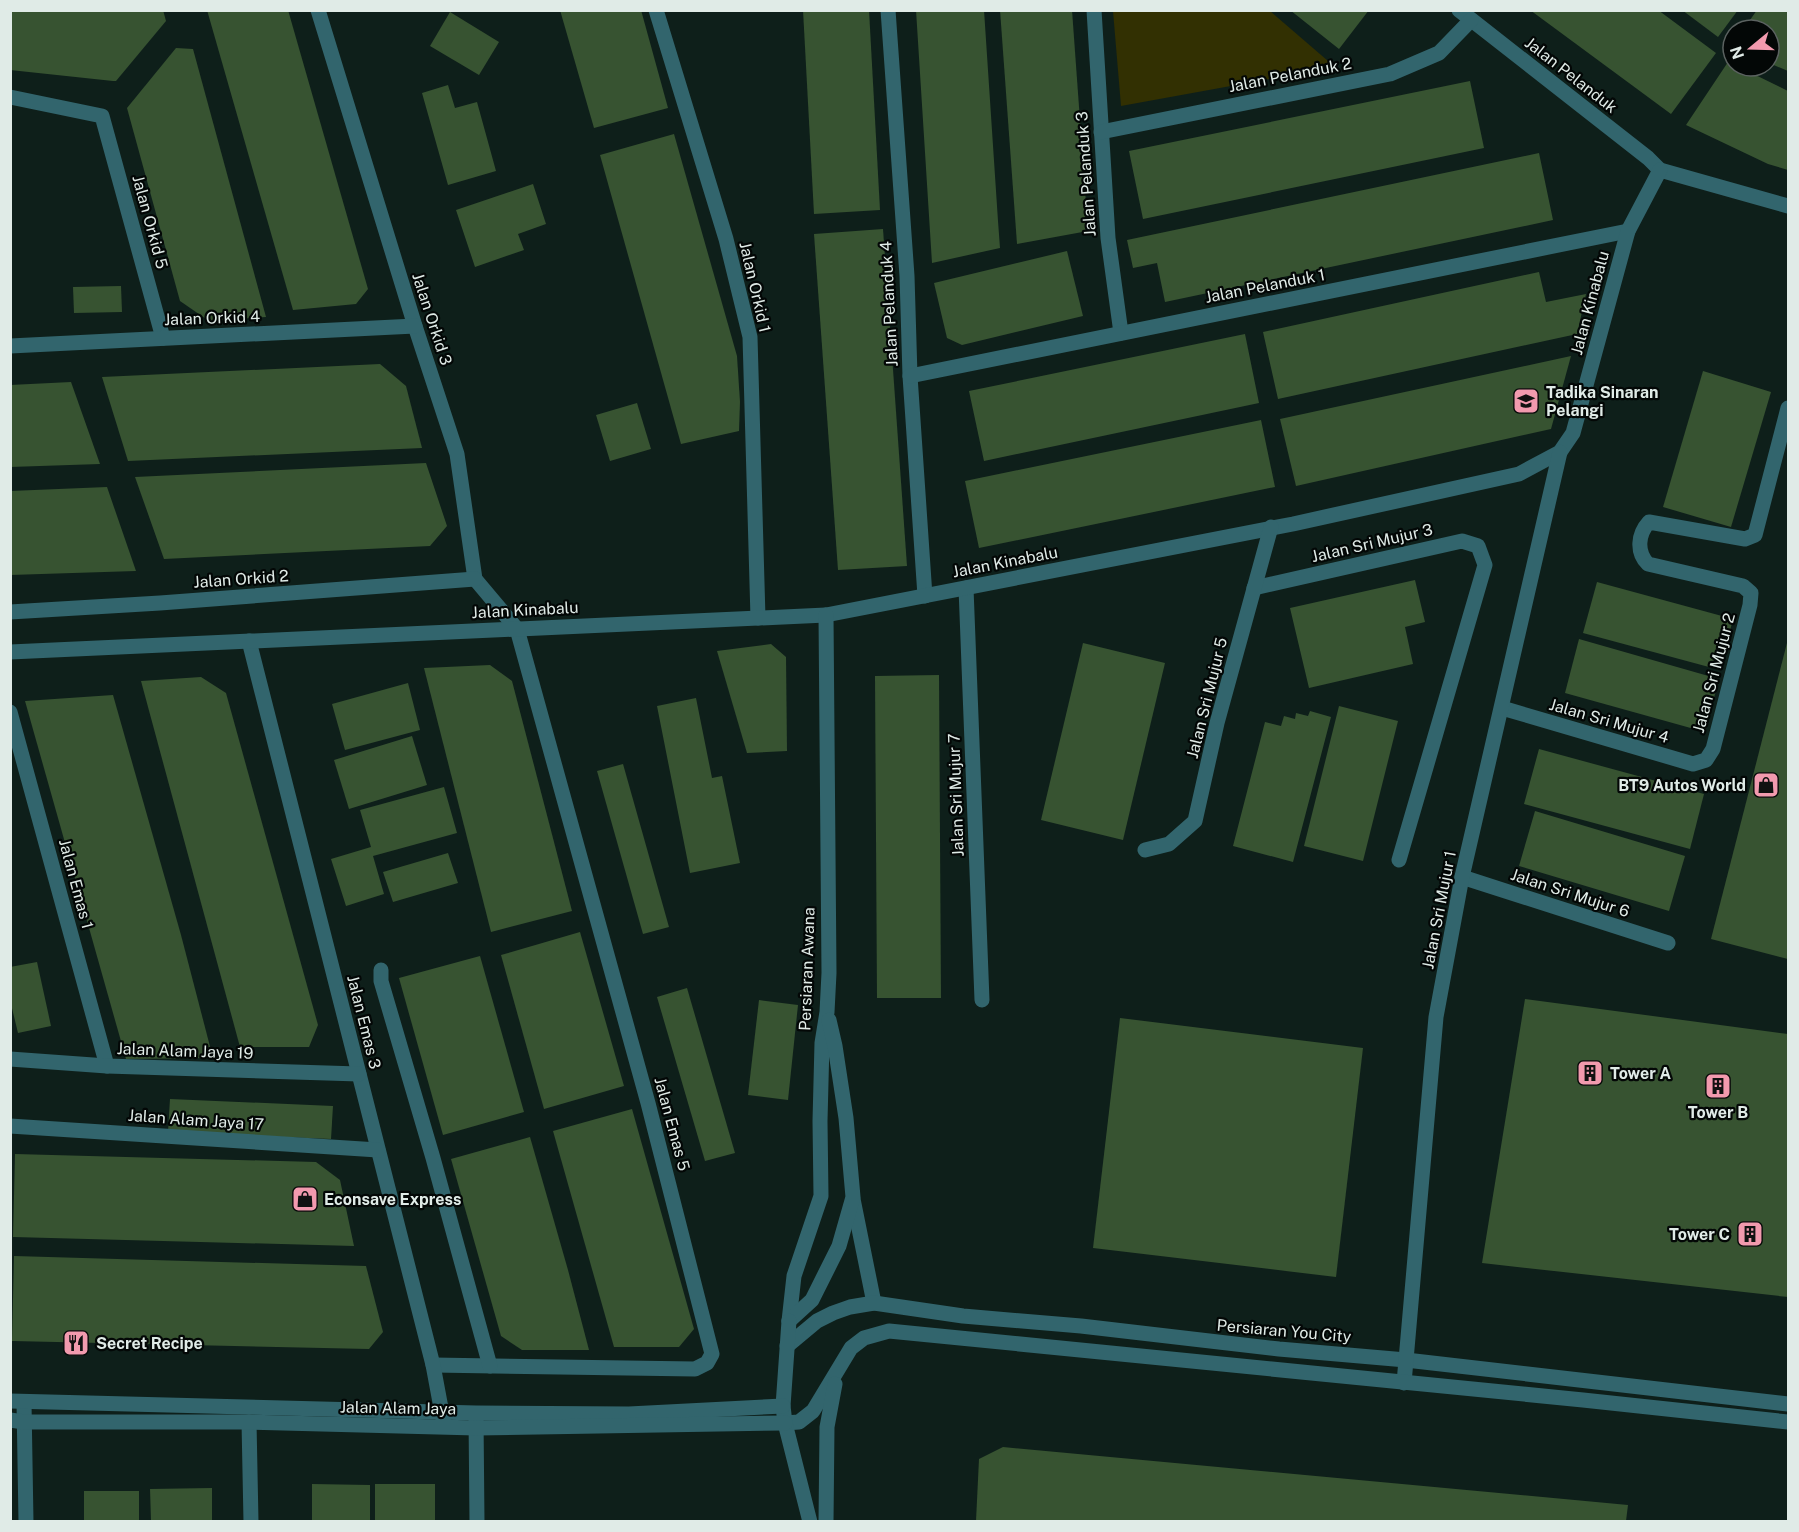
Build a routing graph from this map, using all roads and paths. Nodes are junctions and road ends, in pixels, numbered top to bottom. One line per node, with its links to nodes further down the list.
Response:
1 (318, 10): 12 (street, Jalan Orkid 3)
2 (656, 10): 26 (street, Jalan Orkid 1)
3 (888, 10): 16 (street, Jalan Pelanduk 4)
4 (1094, 10): 8 (street, Jalan Pelanduk 3)
5 (1459, 10): 6 (street, Jalan Pelanduk)
6 (1471, 20): 8 (street, Jalan Pelanduk 2); 9 (street, Jalan Pelanduk)
7 (10, 98): 14 (street, Jalan Orkid 5)
8 (1101, 132): 13 (street, Jalan Pelanduk 3)
9 (1660, 170): 10 (street); 11 (street, Jalan Kinabalu)
10 (1788, 206)
11 (1628, 231): 13 (street, Jalan Pelanduk 1); 18 (street, Jalan Kinabalu)
12 (415, 326): 14 (street, Jalan Orkid 4); 20 (street, Jalan Orkid 3)
13 (1121, 333): 16 (street, Jalan Pelanduk 1)
14 (163, 338): 15 (street, Jalan Orkid 4)
15 (10, 346)
16 (910, 376): 23 (street, Jalan Pelanduk 4)
17 (1788, 408): 32 (street, Jalan Sri Mujur 2)
18 (1560, 452): 19 (street, Jalan Kinabalu); 30 (street, Jalan Sri Mujur 1)
19 (1271, 527): 21 (street, Jalan Kinabalu); 22 (street, Jalan Sri Mujur 5)
20 (475, 579): 24 (street, Jalan Orkid 2); 27 (street)
21 (966, 588): 23 (street, Jalan Kinabalu); 38 (street, Jalan Sri Mujur 7)
22 (1254, 588): 33 (street, Jalan Sri Mujur 5); 34 (street, Jalan Sri Mujur 3)
23 (925, 596): 25 (street, Jalan Kinabalu)
24 (10, 612)
25 (826, 615): 26 (street, Jalan Kinabalu); 39 (street, Persiaran Awana)
26 (758, 618): 27 (street, Jalan Kinabalu)
27 (517, 629): 28 (street, Jalan Kinabalu); 52 (street, Jalan Emas 5)
28 (249, 641): 29 (street, Jalan Kinabalu); 42 (street, Jalan Emas 3)
29 (10, 652)
30 (1502, 708): 32 (street, Jalan Sri Mujur 4); 35 (street, Jalan Sri Mujur 1)
31 (10, 712): 41 (street, Jalan Emas 1)
32 (1706, 760)
33 (1145, 850)
34 (1399, 860)
35 (1462, 877): 36 (street, Jalan Sri Mujur 6); 49 (street, Jalan Sri Mujur 1)
36 (1668, 943)
37 (381, 970): 52 (street)
38 (982, 1000)
39 (827, 1012): 45 (street); 47 (street, Persiaran Awana)
40 (10, 1059): 41 (street, Jalan Alam Jaya 19)
41 (107, 1066): 42 (street, Jalan Alam Jaya 19)
42 (359, 1074): 44 (street, Jalan Emas 3)
43 (10, 1126): 44 (street, Jalan Alam Jaya 17)
44 (378, 1150): 51 (street, Jalan Emas 3)
45 (853, 1197): 46 (street); 47 (street)
46 (874, 1304): 48 (street, Persiaran You City); 49 (street, Persiaran You City)
47 (789, 1321): 48 (street, Persiaran Awana)
48 (787, 1346): 56 (street, Persiaran Awana)
49 (1406, 1360): 53 (street, Jalan Sri Mujur 1); 55 (street, Persiaran You City)
50 (840, 1363): 53 (street); 62 (street); 67 (street)
51 (433, 1365): 52 (street, Jalan Emas 5); 57 (street, Jalan Emas 3)
52 (490, 1366)
53 (1404, 1383): 61 (street)
54 (17, 1401): 57 (street, Jalan Alam Jaya); 58 (street)
55 (1788, 1404)
56 (783, 1406): 59 (street, Jalan Alam Jaya); 62 (street, Persiaran Awana)
57 (443, 1420): 59 (street, Jalan Alam Jaya); 60 (street, Jalan Alam Jaya)
58 (17, 1421): 60 (street, Jalan Alam Jaya); 63 (street)
59 (476, 1421): 62 (street, Jalan Alam Jaya); 65 (street)
60 (249, 1422): 64 (street)
61 (1788, 1422)
62 (784, 1423): 66 (street, Persiaran Awana)
63 (26, 1521)
64 (251, 1521)
65 (477, 1521)
66 (810, 1521)
67 (826, 1521)

